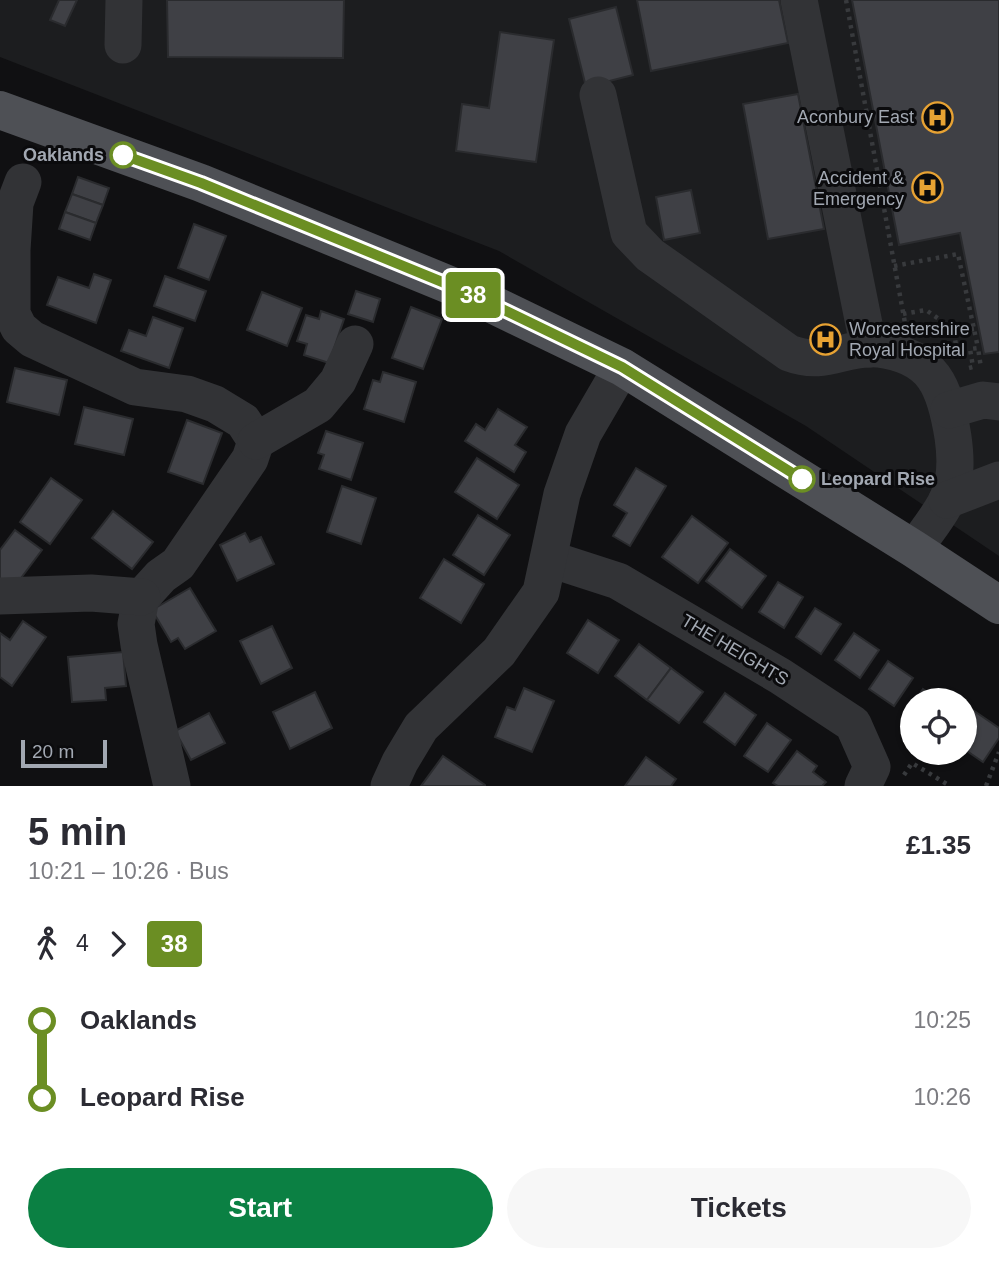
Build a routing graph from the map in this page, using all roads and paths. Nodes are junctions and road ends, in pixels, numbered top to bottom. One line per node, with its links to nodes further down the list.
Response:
1 (124, 0): 4 (street)
2 (799, 0): 16 (street)
3 (846, 0): 8 (path)
4 (123, 45)
5 (598, 95): 16 (street)
6 (0, 110): 18 (main road)
7 (23, 182): 13 (street)
8 (894, 266): 9 (path); 11 (path)
9 (902, 307)
10 (903, 314): 12 (path)
11 (974, 329): 12 (path); 15 (path)
12 (954, 332): 17 (path)
13 (10, 335): 22 (street)
14 (355, 344): 22 (street)
15 (978, 348): 19 (path); 20 (path)
16 (869, 349): 21 (street)
17 (958, 357)
18 (622, 367): 25 (main road); 26 (street)
19 (961, 369)
20 (993, 401): 21 (street)
21 (949, 410): 24 (street)
22 (256, 441): 28 (street)
23 (999, 480): 24 (street)
24 (947, 499): 25 (street)
25 (914, 549): 29 (main road)
26 (550, 559): 32 (street); 33 (street, THE HEIGHTS)
27 (0, 596): 28 (street)
28 (142, 597): 31 (street)
29 (999, 605)
30 (999, 752): 36 (path)
31 (172, 786)
32 (389, 786)
33 (863, 786)
34 (897, 786): 35 (path)
35 (950, 786)
36 (985, 786)

